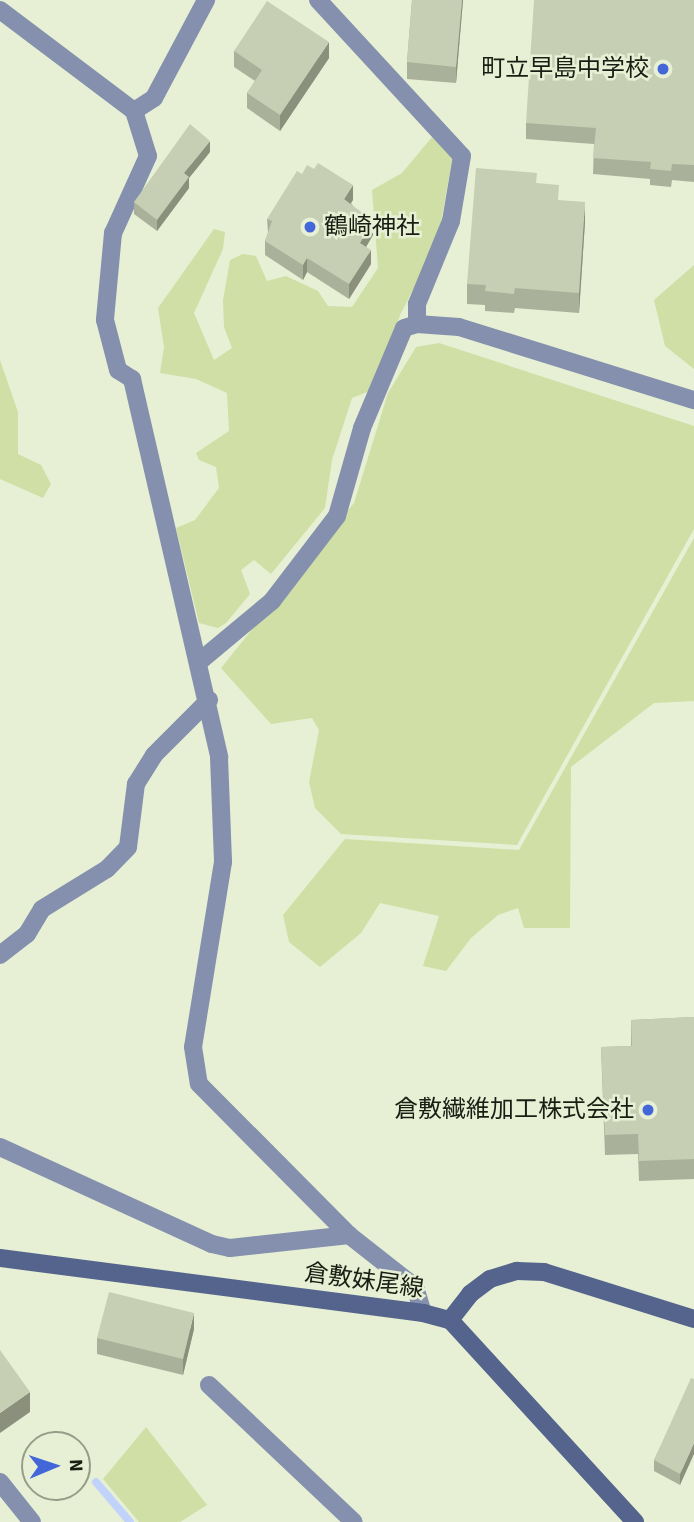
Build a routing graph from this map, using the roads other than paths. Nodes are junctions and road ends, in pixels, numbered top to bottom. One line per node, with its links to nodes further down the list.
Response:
1 (206, 0): 4 (street)
2 (318, 0): 5 (street)
3 (0, 10): 4 (street)
4 (134, 111): 7 (street)
5 (417, 324): 6 (street); 7 (street)
6 (694, 400)
7 (200, 661): 8 (street)
8 (209, 700): 9 (street); 11 (street)
9 (0, 955)
10 (0, 1147): 11 (street)
11 (349, 1236): 13 (street)
12 (0, 1258): 13 (main road, 倉敷妹尾線)
13 (423, 1313): 15 (main road, 倉敷妹尾線)
14 (694, 1319): 15 (main road)
15 (450, 1320): 20 (main road, 倉敷妹尾線)
16 (209, 1385): 19 (street)
17 (0, 1482): 18 (street)
18 (32, 1522)
19 (354, 1522)
20 (635, 1522)

